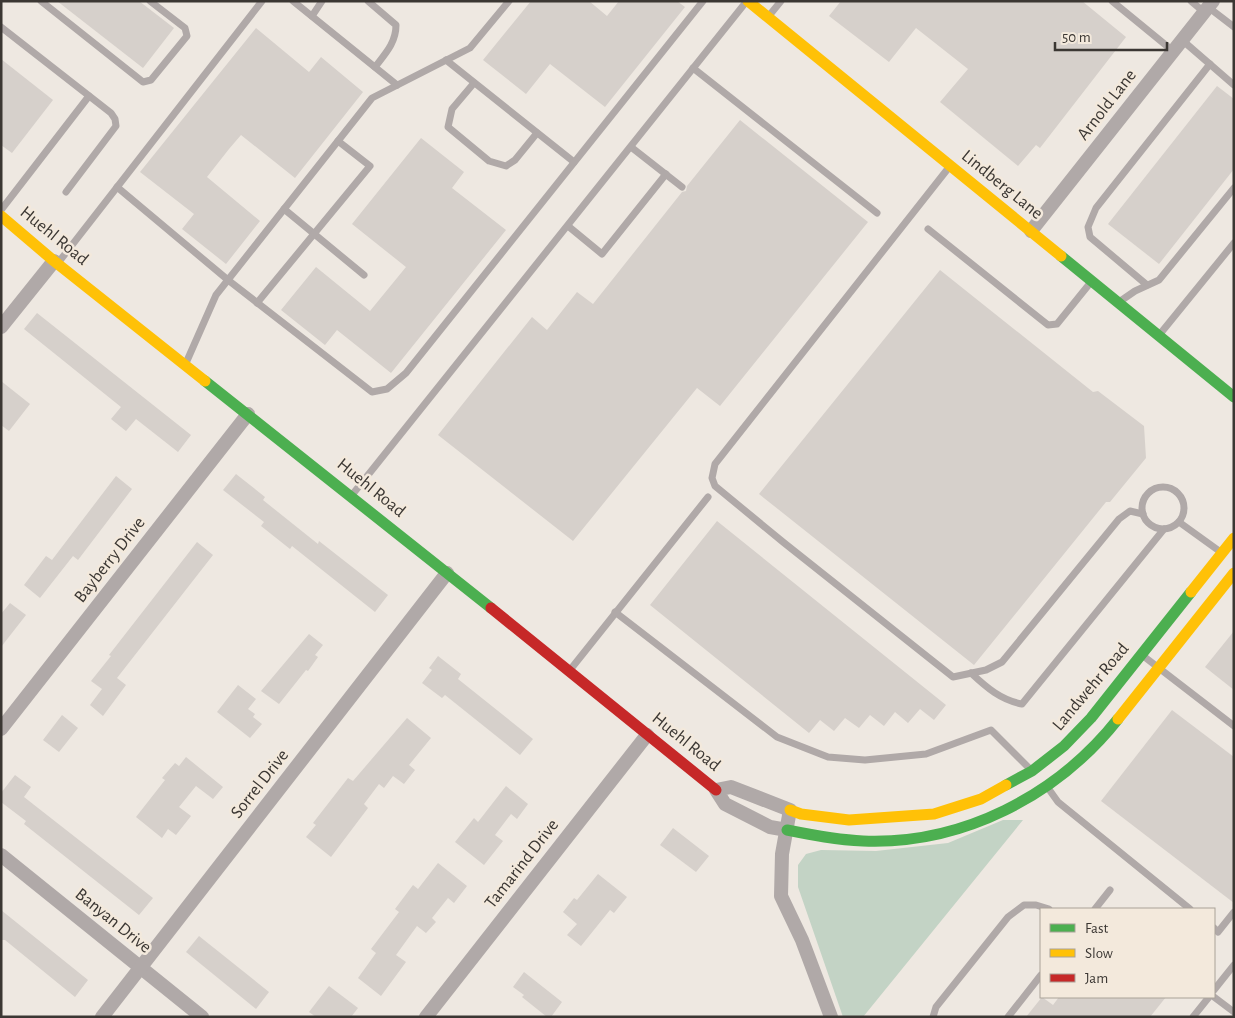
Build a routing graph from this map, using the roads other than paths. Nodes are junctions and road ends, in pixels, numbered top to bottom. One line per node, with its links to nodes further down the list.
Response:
1 (42, 1): 2 (lane)
2 (150, 1)
3 (262, 1): 33 (lane)
4 (293, 1): 14 (lane)
5 (322, 1): 14 (lane)
6 (368, 1): 21 (lane)
7 (703, 1): 30 (lane)
8 (747, 1): 15 (street, Lindberg Lane); 22 (lane)
9 (781, 1): 15 (lane)
10 (1112, 1): 18 (lane)
11 (1191, 1): 13 (lane)
12 (505, 2): 19 (lane)
13 (1208, 7): 17 (lane); 18 (street, Arnold Lane)
14 (312, 16): 21 (lane)
15 (768, 17): 31 (street, Lindberg Lane)
16 (1, 26): 26 (lane)
17 (1234, 27)
18 (1178, 46): 20 (lane); 43 (street, Arnold Lane)
19 (446, 60): 23 (lane); 24 (lane)
20 (1210, 64): 25 (lane); 50 (lane)
21 (375, 67): 24 (lane)
22 (693, 68): 29 (lane); 39 (lane)
23 (474, 82): 27 (lane); 27 (lane)
24 (397, 85): 28 (lane)
25 (1234, 85)
26 (89, 96): 36 (lane); 38 (lane)
27 (537, 133): 30 (lane)
28 (338, 141): 37 (lane); 44 (lane)
29 (631, 147): 32 (lane); 41 (lane)
30 (574, 162): 51 (lane)
31 (950, 166): 43 (street, Lindberg Lane); 71 (lane)
32 (666, 174): 34 (lane); 41 (lane)
33 (116, 187): 46 (lane); 48 (lane)
34 (682, 187)
35 (1234, 188): 50 (lane)
36 (66, 192)
37 (284, 209): 44 (lane); 48 (lane)
38 (1, 210)
39 (877, 212)
40 (1, 216): 46 (street, Huehl Road)
41 (568, 226): 58 (lane)
42 (928, 229): 49 (lane)
43 (1031, 231): 49 (street, Lindberg Lane)
44 (314, 234): 47 (lane); 51 (lane)
45 (1234, 243): 54 (lane)
46 (56, 262): 53 (street); 55 (street, Huehl Road)
47 (364, 275)
48 (228, 280): 51 (lane); 55 (lane)
49 (1092, 281): 52 (street, Lindberg Lane)
50 (1147, 285): 52 (lane)
51 (257, 302)
52 (1119, 302): 54 (street, Lindberg Lane)
53 (1, 327)
54 (1159, 335): 56 (street, Lindberg Lane)
55 (185, 364): 57 (street, Huehl Road)
56 (1234, 397)
57 (248, 414): 58 (street, Huehl Road); 73 (street, Bayberry Drive)
58 (351, 496): 65 (street, Huehl Road)
59 (708, 497): 67 (lane)
60 (1143, 514): 61 (lane); 62 (lane); 71 (lane)
61 (1179, 522): 62 (lane); 64 (lane)
62 (1164, 529): 71 (lane)
63 (1234, 538): 64 (street, Landwehr Road)
64 (1222, 553): 68 (street, Landwehr Road)
65 (447, 573): 70 (street, Huehl Road); 88 (street, Sorrel Drive)
66 (1234, 573): 69 (street)
67 (615, 612): 70 (lane); 75 (lane)
68 (1142, 654): 69 (lane); 75 (street, Landwehr Road)
69 (1158, 667): 72 (lane); 76 (street)
70 (569, 670): 74 (street, Huehl Road)
71 (971, 673)
72 (1234, 726)
73 (1, 729)
74 (647, 735): 77 (street, Huehl Road); 96 (street, Tamarind Drive)
75 (1032, 771): 78 (street, Landwehr Road)
76 (1048, 787): 79 (street); 84 (lane)
77 (716, 790): 78 (street, Huehl Road); 79 (street, Huehl Road)
78 (790, 810): 79 (street)
79 (787, 830): 97 (street)
80 (1, 855): 88 (street, Banyan Drive)
81 (1110, 890): 83 (lane)
82 (1046, 908): 98 (lane)
83 (1096, 908)
84 (1189, 908)
85 (1234, 912): 86 (lane)
86 (1215, 929)
87 (1234, 965): 90 (lane)
88 (141, 967): 94 (street, Sorrel Drive); 95 (street, Banyan Drive)
89 (1040, 976): 99 (lane)
90 (1215, 989)
91 (1208, 998): 100 (lane)
92 (1215, 998): 93 (lane)
93 (1234, 1012)
94 (102, 1017)
95 (202, 1017)
96 (426, 1017)
97 (830, 1017)
98 (933, 1017)
99 (1008, 1017)
100 (1193, 1017)

